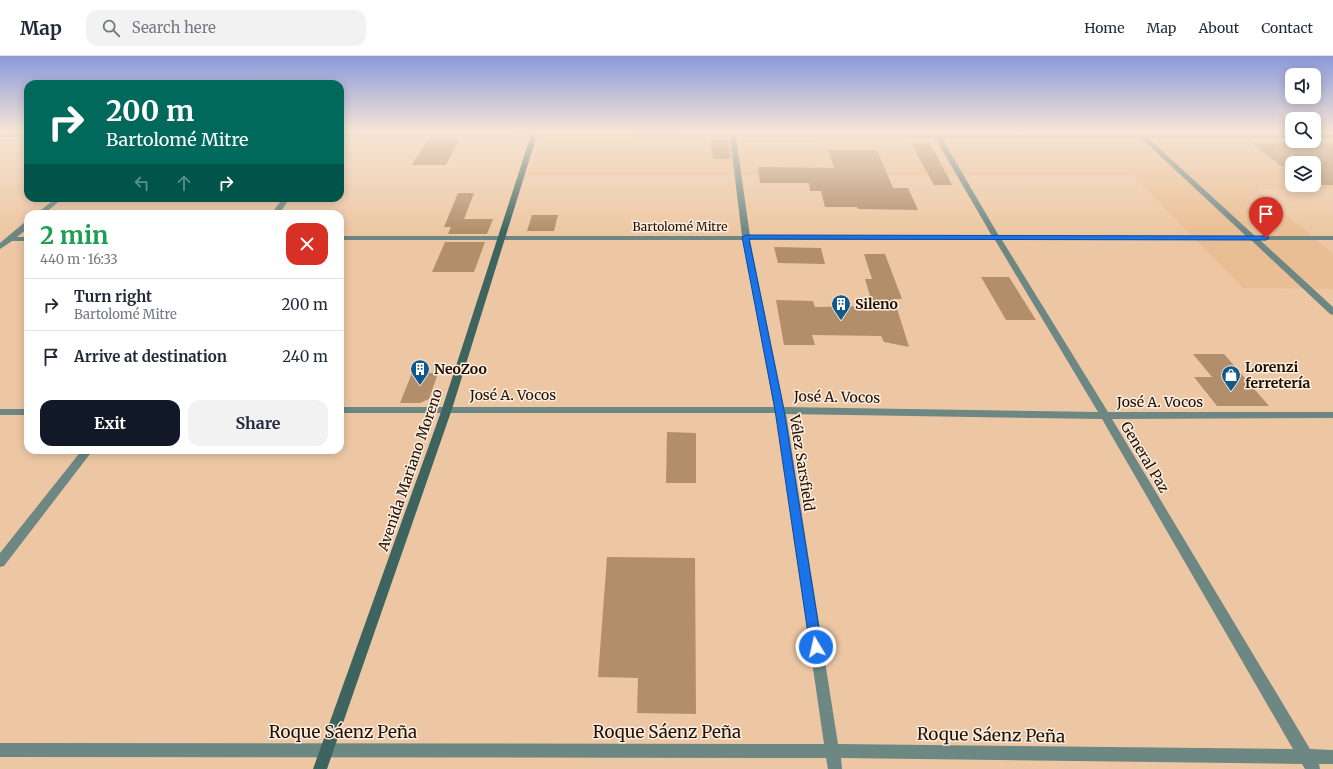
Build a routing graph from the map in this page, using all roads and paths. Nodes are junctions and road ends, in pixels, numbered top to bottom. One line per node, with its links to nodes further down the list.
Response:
1 (525, 165): 10 (main road, Avenida Mariano Moreno)
2 (737, 165): 8 (street, Vélez Sarsfield)
3 (955, 165): 11 (street, General Paz)
4 (1174, 165): 12 (street)
5 (55, 202): 6 (street)
6 (45, 210)
7 (24, 227): 15 (street)
8 (746, 237): 10 (street, Bartolomé Mitre); 11 (street, Bartolomé Mitre); 21 (street, Vélez Sarsfield)
9 (344, 238): 10 (street, Bartolomé Mitre)
10 (502, 238): 19 (main road, Avenida Mariano Moreno)
11 (997, 238): 12 (street, Bartolomé Mitre); 25 (street, General Paz)
12 (1252, 238): 13 (street, Bartolomé Mitre); 18 (street)
13 (1333, 238)
14 (0, 239): 15 (street)
15 (10, 239): 16 (street); 17 (street)
16 (24, 239)
17 (0, 247)
18 (1333, 312)
19 (447, 409): 20 (street, José A. Vocos); 21 (street, José A. Vocos); 29 (main road, Avenida Mariano Moreno)
20 (344, 410)
21 (780, 410): 25 (street, José A. Vocos); 30 (street, Vélez Sarsfield)
22 (0, 412): 23 (street)
23 (24, 412)
24 (1333, 415): 25 (street, José A. Vocos)
25 (1105, 416): 32 (street, General Paz)
26 (85, 454): 27 (street)
27 (0, 562)
28 (0, 750): 29 (street, Roque Sáenz Peña)
29 (326, 750): 30 (street, Roque Sáenz Peña); 33 (main road, Avenida Mariano Moreno)
30 (833, 751): 32 (street, Roque Sáenz Peña); 34 (street, Vélez Sarsfield)
31 (1333, 757): 32 (street, Roque Sáenz Peña)
32 (1310, 763)
33 (320, 769)
34 (835, 769)

